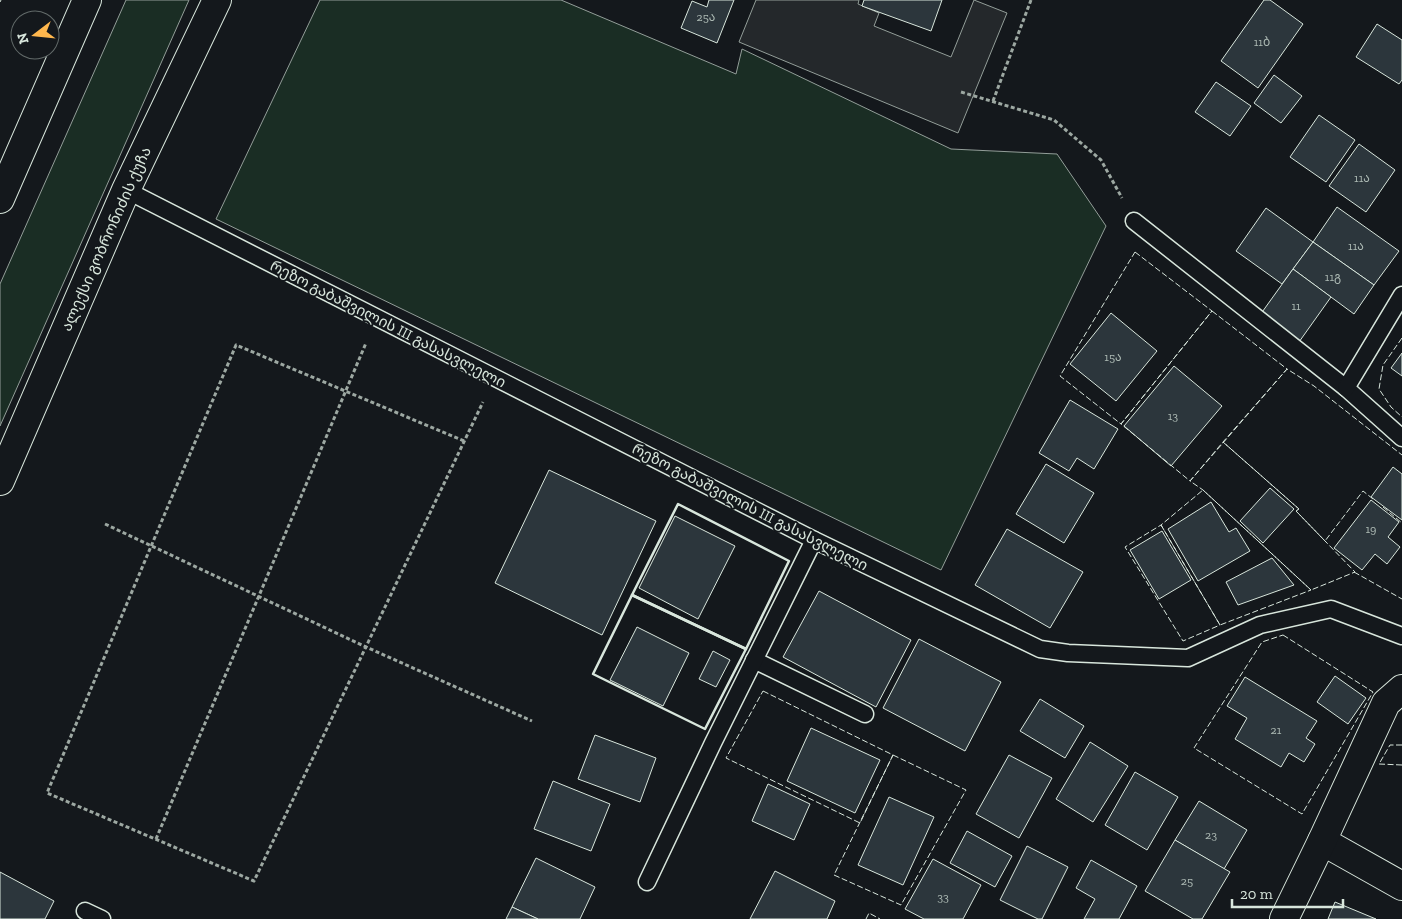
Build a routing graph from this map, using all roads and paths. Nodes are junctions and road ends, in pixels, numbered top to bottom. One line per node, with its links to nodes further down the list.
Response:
1 (87, 0): 7 (main road)
2 (217, 0): 6 (main road, ალექსი გობრონიძის ქუჩა)
3 (1031, 0): 5 (path)
4 (961, 92): 5 (path)
5 (993, 101): 8 (path)
6 (126, 190): 10 (lane, რეზო გაბაშვილის III გასასვლელი); 16 (main road, ალექსი გობრონიძის ქუჩა)
7 (0, 199)
8 (1134, 221): 12 (lane)
9 (1402, 295): 12 (lane)
10 (376, 318): 11 (lane, რეზო გაბაშვილის III გასასვლელი); 13 (path)
11 (494, 379): 15 (path); 18 (lane, რეზო გაბაშვილის III გასასვლელი)
12 (1346, 388): 14 (lane)
13 (346, 391): 15 (path); 19 (path); 20 (path)
14 (1402, 438)
15 (464, 441): 22 (path)
16 (0, 481)
17 (105, 524): 19 (path)
18 (814, 540): 21 (lane, რეზო გაბაშვილის III გასასვლელი); 23 (lane)
19 (151, 545): 20 (path); 27 (path)
20 (259, 596): 22 (path); 27 (path)
21 (1402, 636)
22 (366, 647): 26 (path); 27 (path)
23 (754, 660): 25 (lane); 29 (lane)
24 (1402, 690): 28 (main road)
25 (865, 714)
26 (532, 721)
27 (156, 840)
28 (1322, 841): 30 (main road); 33 (main road)
29 (647, 882)
30 (1402, 886)
31 (85, 911): 32 (lane)
32 (102, 919)
33 (1284, 919)

